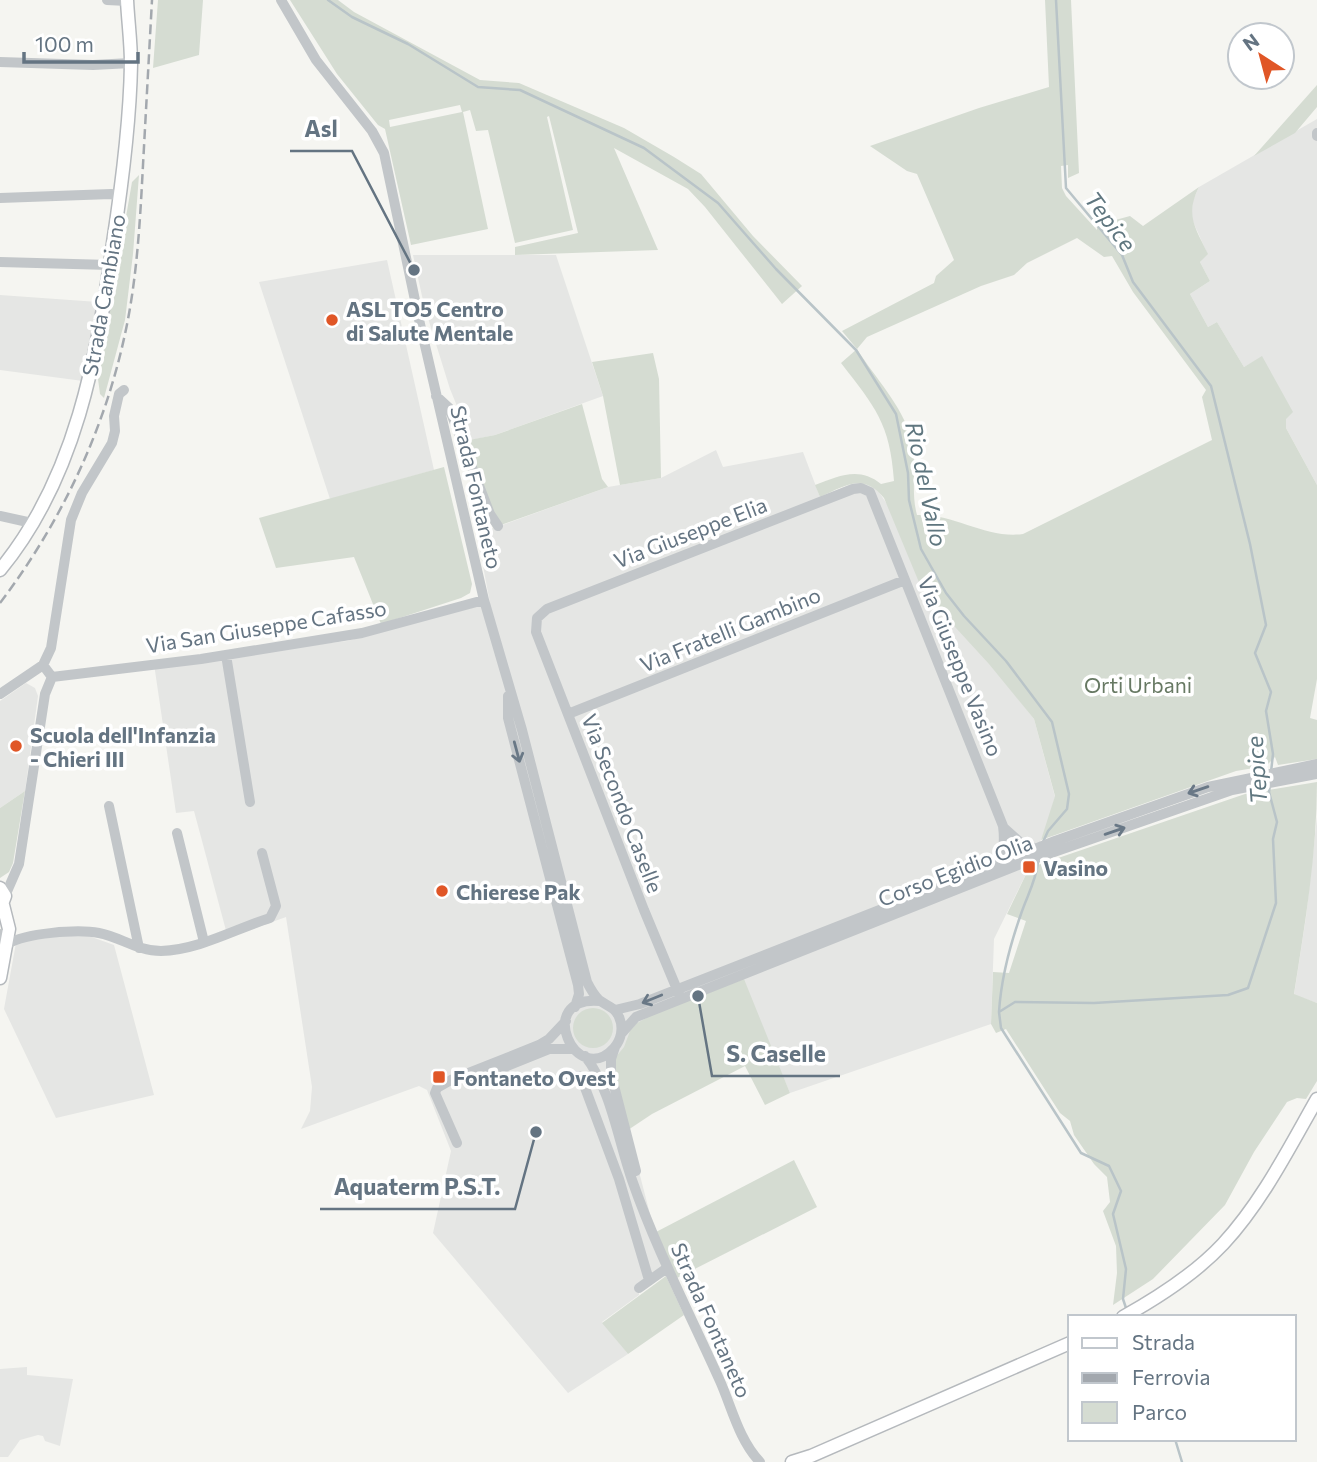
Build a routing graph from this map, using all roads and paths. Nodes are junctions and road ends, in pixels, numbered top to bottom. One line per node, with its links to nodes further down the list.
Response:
1 (107, 0): 3 (street)
2 (281, 0): 11 (street, Strada Fontaneto)
3 (127, 1): 5 (main road, Strada Cambiano)
4 (0, 62): 5 (street)
5 (131, 63): 6 (main road, Strada Cambiano)
6 (120, 196): 7 (street); 9 (main road, Strada Cambiano)
7 (0, 198)
8 (0, 262): 9 (street)
9 (110, 265): 14 (main road, Strada Cambiano)
10 (124, 390): 21 (street)
11 (436, 395): 15 (street); 18 (street, Strada Fontaneto)
12 (860, 488): 17 (street, Via Giuseppe Vasino); 19 (street, Via Giuseppe Elia)
13 (0, 516): 14 (street)
14 (32, 523): 16 (main road, Strada Cambiano)
15 (498, 526)
16 (0, 569)
17 (905, 580): 25 (street, Via Fratelli Gambino); 32 (street, Via Giuseppe Vasino)
18 (484, 600): 20 (street, Via San Giuseppe Cafasso); 23 (street, Strada Fontaneto)
19 (537, 618): 25 (street, Via Secondo Caselle)
20 (226, 655): 22 (street, Via San Giuseppe Cafasso); 30 (street)
21 (43, 665): 22 (street); 24 (street)
22 (52, 677): 37 (street)
23 (509, 685): 43 (street, Strada Fontaneto); 44 (street, one-way to 44)
24 (0, 694)
25 (568, 714): 42 (street, Via Secondo Caselle)
26 (1317, 764): 28 (street, Corso Egidio Olia)
27 (1317, 774): 28 (street, Corso Egidio Olia)
28 (1279, 776): 29 (street, Corso Egidio Olia)
29 (1264, 779): 34 (street, Corso Egidio Olia, one-way to 34); 42 (street, Corso Egidio Olia, one-way to 29)
30 (250, 802)
31 (110, 806): 40 (street)
32 (1003, 826): 34 (street); 36 (street, Via Giuseppe Vasino)
33 (177, 833): 39 (street)
34 (1035, 848): 36 (street, Corso Egidio Olia)
35 (262, 853): 39 (street)
36 (996, 864): 42 (street, Corso Egidio Olia)
37 (2, 896): 38 (main road)
38 (4, 939): 40 (street); 41 (main road)
39 (204, 942): 40 (street)
40 (139, 948)
41 (0, 976)
42 (679, 994): 45 (street, Corso Egidio Olia, one-way to 45); 47 (street, Corso Egidio Olia)
43 (600, 1001): 44 (street); 45 (street)
44 (575, 1007): 46 (street)
45 (615, 1010): 47 (street)
46 (566, 1021): 49 (street); 51 (street)
47 (621, 1034): 48 (street)
48 (616, 1045): 50 (street); 55 (street)
49 (573, 1049): 50 (street); 51 (street)
50 (585, 1056): 55 (street)
51 (458, 1077): 54 (street)
52 (568, 1078): 57 (street)
53 (1317, 1099): 59 (main road)
54 (457, 1143)
55 (644, 1210): 56 (street, Strada Fontaneto)
56 (667, 1268): 57 (street); 61 (street, Strada Fontaneto)
57 (649, 1280): 58 (street)
58 (639, 1288)
59 (1127, 1315)
60 (1068, 1344): 62 (main road)
61 (747, 1446): 63 (street, Strada Fontaneto); 64 (street, Strada Fontaneto)
62 (807, 1459): 65 (main road)
63 (747, 1462)
64 (760, 1462)
65 (792, 1462)

